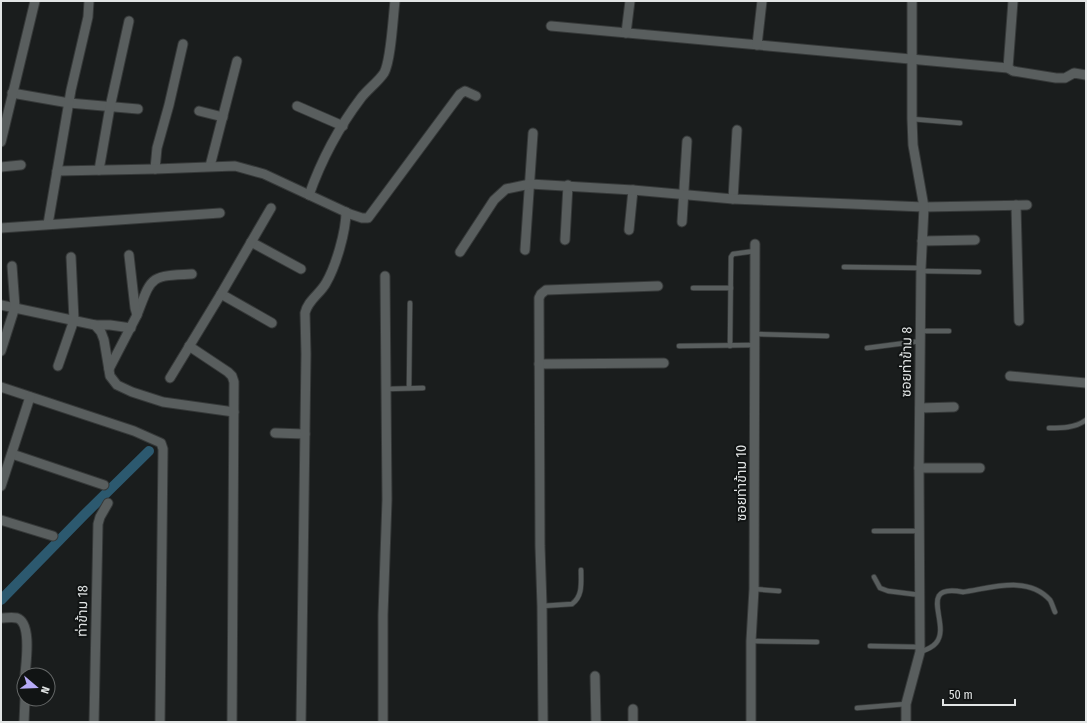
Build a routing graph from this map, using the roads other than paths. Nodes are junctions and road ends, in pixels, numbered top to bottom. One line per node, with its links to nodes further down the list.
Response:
1 (35, 1): 17 (street)
2 (89, 1): 19 (street)
3 (395, 1): 27 (street)
4 (630, 1): 10 (street)
5 (762, 1): 12 (street)
6 (912, 1): 13 (street, ซอยท่าข้าม 8)
7 (1013, 1): 15 (street)
8 (129, 21): 21 (street)
9 (551, 26): 10 (street)
10 (626, 33): 12 (street)
11 (184, 44): 35 (street)
12 (757, 44): 13 (street)
13 (912, 59): 15 (street); 25 (street, ซอยท่าข้าม 8)
14 (237, 61): 24 (street)
15 (1008, 68): 16 (street)
16 (1086, 75)
17 (12, 93): 19 (street); 31 (street)
18 (476, 96): 48 (street)
19 (69, 102): 21 (street); 37 (street)
20 (297, 106): 27 (street)
21 (110, 107): 22 (street); 36 (street)
22 (138, 109)
23 (199, 111): 24 (street)
24 (223, 117): 33 (street)
25 (912, 119): 26 (lane); 46 (street, ซอยท่าข้าม 8)
26 (960, 123)
27 (343, 126): 41 (street)
28 (736, 130): 43 (street)
29 (533, 133): 38 (street)
30 (687, 141): 42 (street)
31 (1, 142)
32 (21, 165): 34 (street)
33 (210, 166): 35 (street); 41 (street)
34 (1, 167)
35 (155, 169): 36 (street)
36 (100, 170): 37 (street)
37 (57, 171): 51 (street)
38 (530, 184): 39 (street); 59 (street); 60 (street)
39 (568, 185): 40 (street); 54 (street)
40 (633, 190): 42 (street); 53 (street)
41 (309, 195): 48 (street)
42 (684, 195): 43 (street); 50 (street)
43 (733, 199): 46 (street)
44 (1016, 205): 45 (street); 46 (street); 79 (street)
45 (1027, 205)
46 (924, 207): 56 (street, ซอยท่าข้าม 8)
47 (271, 208): 57 (street)
48 (346, 212): 112 (street)
49 (220, 213): 51 (street)
50 (682, 222)
51 (48, 224): 52 (street)
52 (1, 228)
53 (629, 230)
54 (565, 240)
55 (975, 240): 56 (street)
56 (922, 241): 66 (street, ซอยท่าข้าม 8)
57 (251, 242): 65 (street); 73 (street)
58 (756, 247): 72 (lane); 85 (street, ซอยท่าข้าม 10)
59 (524, 250)
60 (460, 252)
61 (129, 255): 77 (street)
62 (71, 257): 78 (street)
63 (12, 266): 76 (street)
64 (844, 267): 66 (lane)
65 (301, 269)
66 (921, 270): 67 (lane); 83 (street, ซอยท่าข้าม 8)
67 (979, 272)
68 (192, 274): 77 (street)
69 (385, 276): 104 (street)
70 (658, 286): 95 (street)
71 (693, 288): 72 (lane)
72 (731, 288): 91 (lane)
73 (221, 294): 80 (street); 89 (street)
74 (410, 303): 102 (lane)
75 (1, 305): 76 (street)
76 (15, 307): 78 (street); 93 (street)
77 (138, 315): 82 (street)
78 (74, 320): 81 (street); 96 (street)
79 (1019, 321)
80 (272, 323)
81 (95, 325): 82 (street); 97 (street)
82 (131, 328): 97 (street)
83 (921, 331): 84 (lane); 87 (street, ซอยท่าข้าม 8)
84 (949, 331)
85 (756, 334): 86 (lane); 88 (street, ซอยท่าข้าม 10)
86 (827, 336)
87 (920, 341): 92 (lane); 107 (street, ซอยท่าข้าม 8)
88 (755, 345): 91 (lane); 125 (street, ซอยท่าข้าม 10)
89 (189, 346): 99 (street); 108 (street)
90 (679, 346): 91 (lane)
91 (730, 346)
92 (867, 348)
93 (1, 351)
94 (664, 363): 95 (street)
95 (539, 364): 128 (street)
96 (58, 366)
97 (109, 369): 108 (street)
98 (1010, 376): 100 (street)
99 (170, 378)
100 (1086, 383)
101 (1, 387): 105 (street)
102 (409, 388): 103 (lane); 104 (lane)
103 (423, 388)
104 (387, 389): 146 (street)
105 (30, 397): 113 (street); 143 (street)
106 (954, 407): 107 (street)
107 (920, 408): 114 (street, ซอยท่าข้าม 8)
108 (234, 412): 144 (street)
109 (1086, 420): 110 (lane)
110 (1049, 428)
111 (275, 433): 112 (street)
112 (305, 434): 145 (street)
113 (12, 454): 116 (street); 117 (street)
114 (919, 468): 115 (street); 121 (street, ซอยท่าข้าม 8)
115 (980, 468)
116 (104, 485)
117 (1, 486)
118 (108, 503): 142 (street, ท่าข้าม 18)
119 (1, 520): 122 (street)
120 (874, 531): 121 (lane)
121 (920, 531): 127 (street, ซอยท่าข้าม 8)
122 (53, 536)
123 (581, 570): 128 (lane)
124 (874, 577): 127 (lane)
125 (754, 589): 126 (lane); 131 (street, ซอยท่าข้าม 10)
126 (779, 591)
127 (920, 595): 134 (street, ซอยท่าข้าม 8)
128 (542, 606): 147 (street)
129 (1055, 612): 134 (lane)
130 (1, 618): 135 (street)
131 (751, 641): 132 (lane); 150 (street, ซอยท่าข้าม 10)
132 (817, 642)
133 (870, 646): 134 (lane)
134 (920, 650): 137 (street, ซอยท่าข้าม 8)
135 (25, 667)
136 (595, 676): 148 (street)
137 (906, 704): 139 (lane); 151 (street, ซอยท่าข้าม 8)
138 (24, 707): 141 (street)
139 (857, 708)
140 (633, 709): 149 (street)
141 (24, 722)
142 (94, 722)
143 (160, 722)
144 (232, 722)
145 (301, 722)
146 (383, 722)
147 (543, 722)
148 (596, 722)
149 (633, 722)
150 (751, 722)
151 (906, 722)

